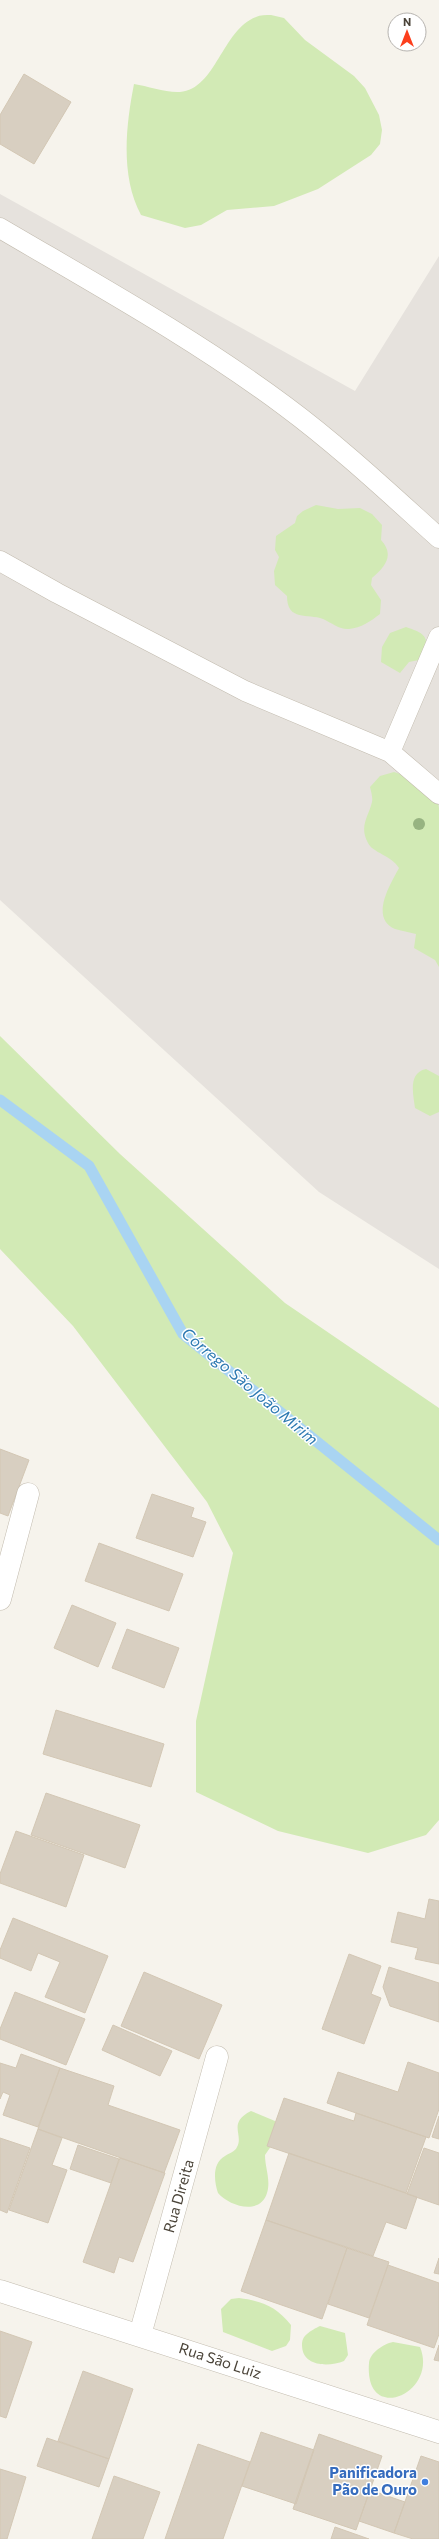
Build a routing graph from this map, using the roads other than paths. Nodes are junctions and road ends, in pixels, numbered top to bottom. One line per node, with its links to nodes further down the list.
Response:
1 (0, 228): 2 (lane)
2 (439, 538)
3 (0, 561): 5 (lane)
4 (439, 637): 5 (lane)
5 (390, 752): 6 (lane)
6 (439, 794)
7 (28, 1494): 8 (street)
8 (0, 1599)
9 (217, 2057): 11 (street, Rua Direita)
10 (0, 2290): 11 (street, Rua São Luiz)
11 (140, 2335): 12 (street, Rua São Luiz)
12 (439, 2432)

